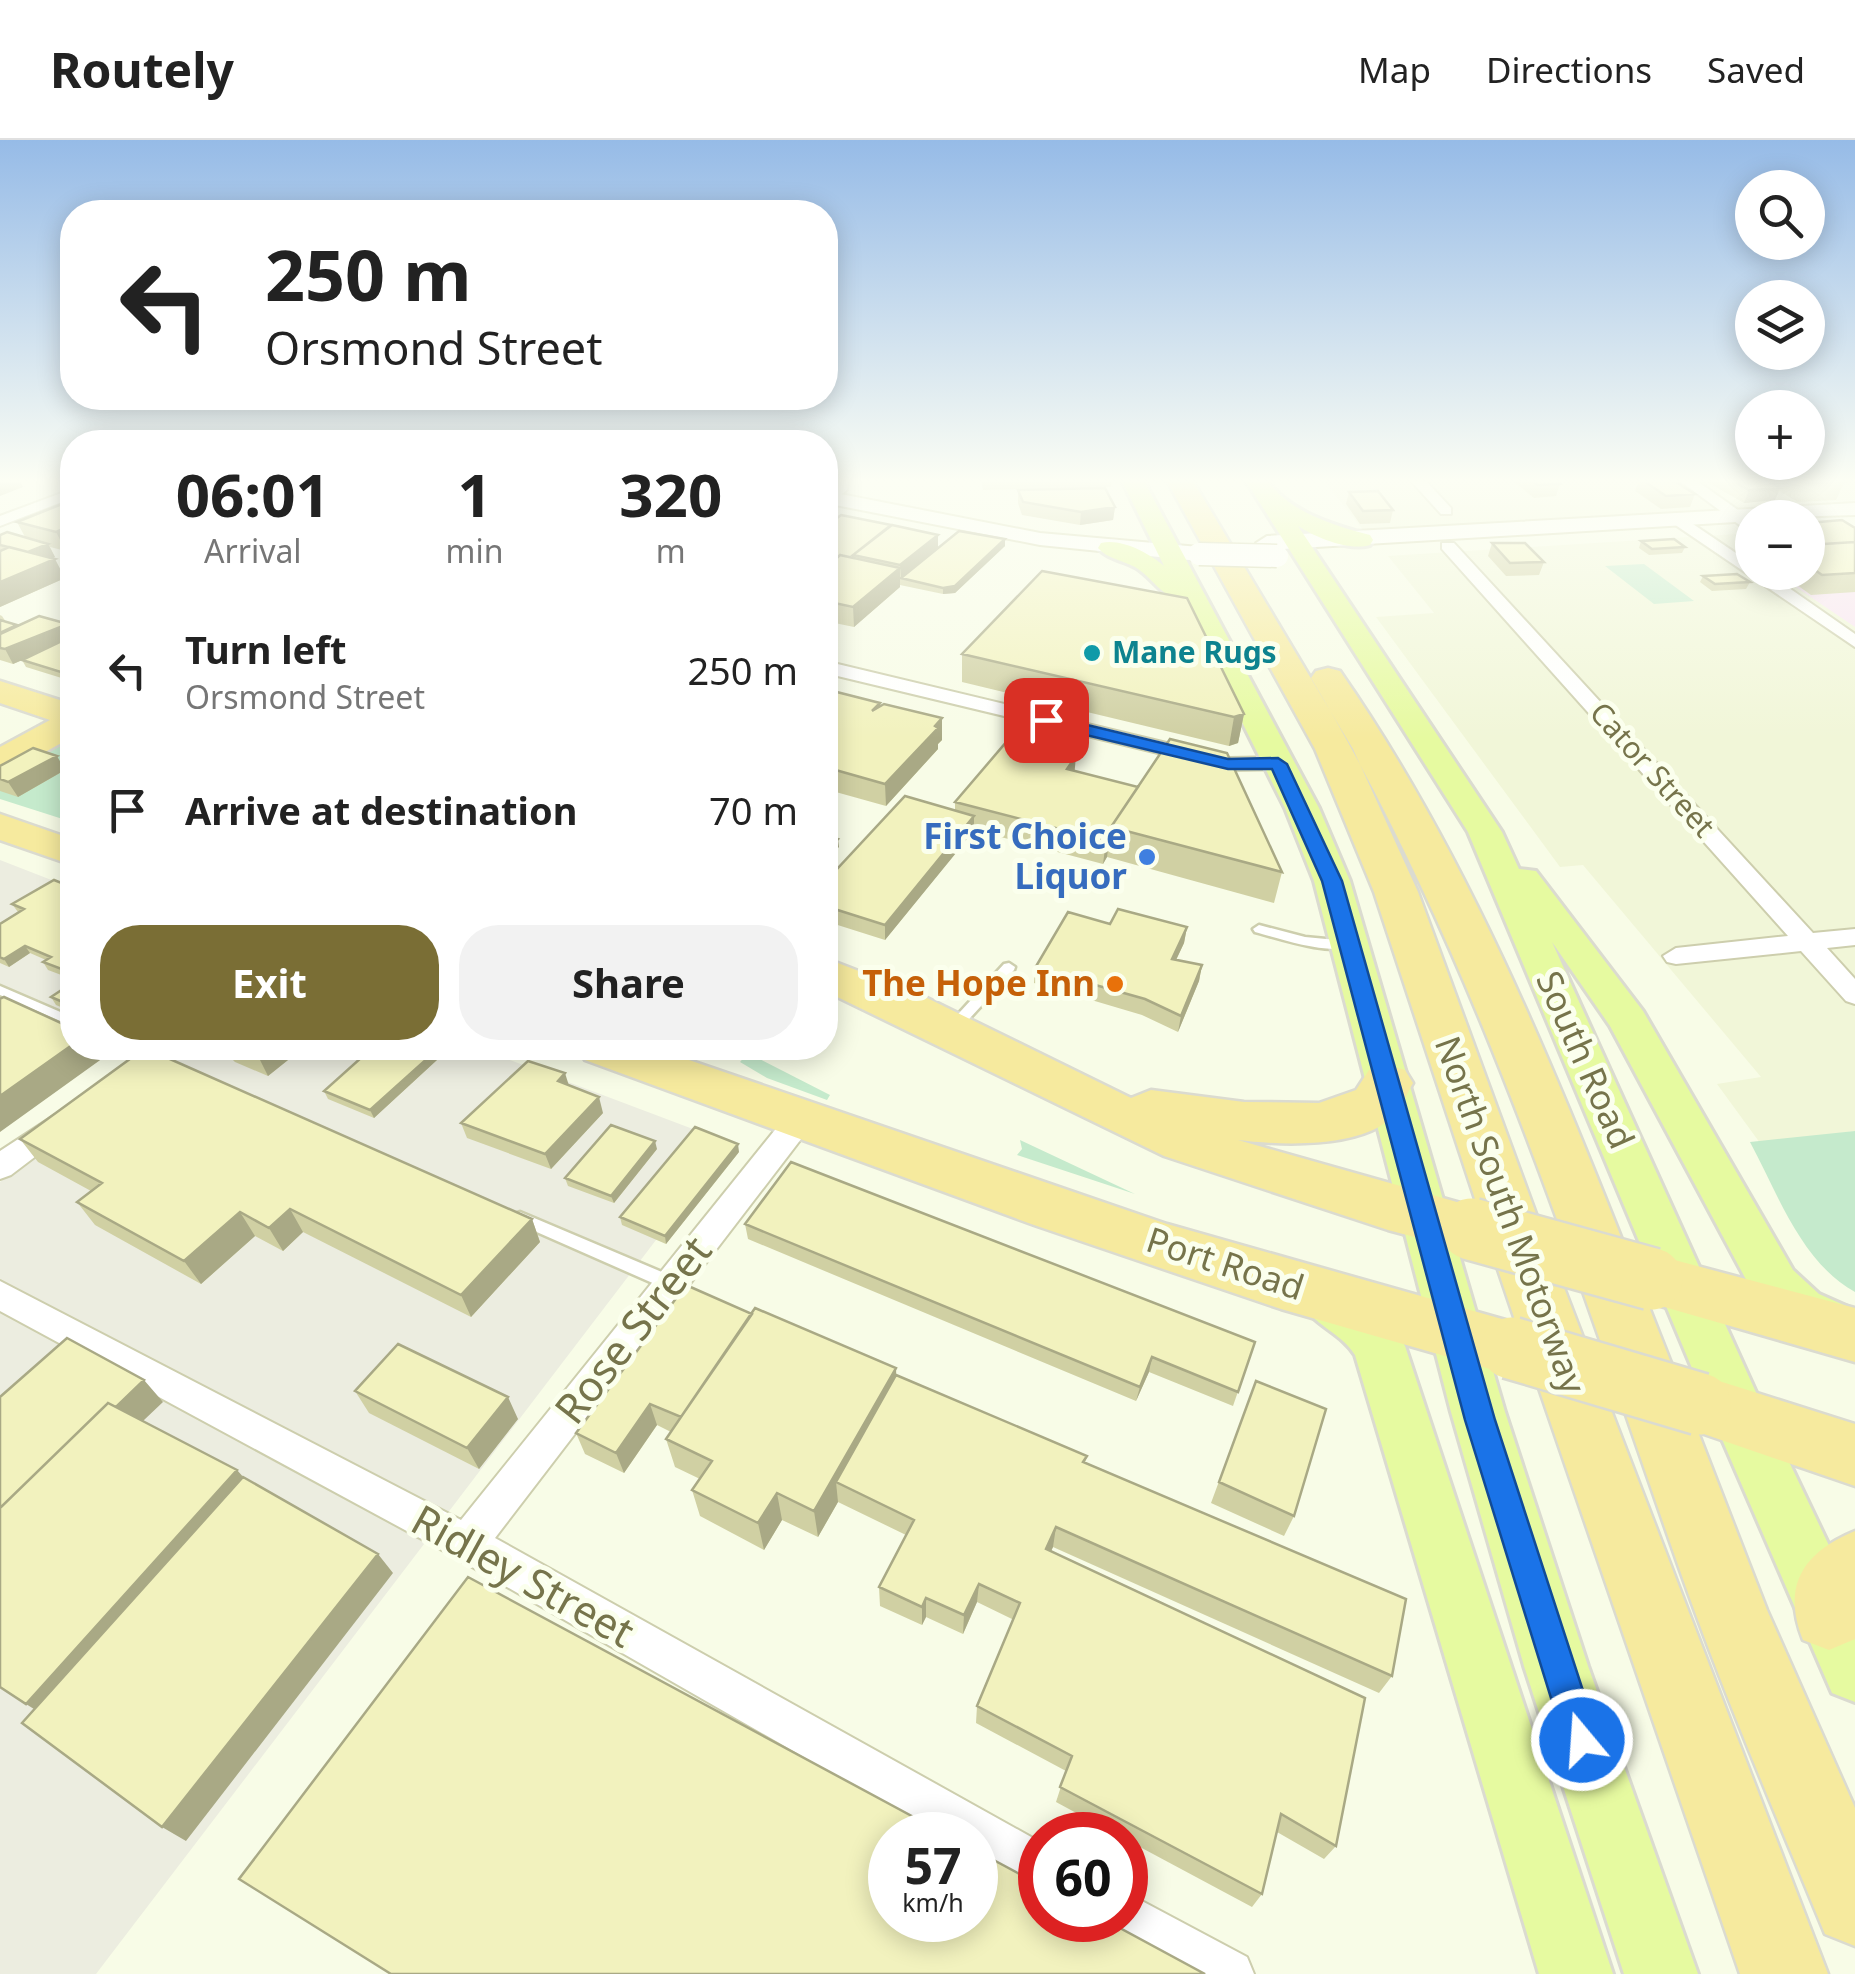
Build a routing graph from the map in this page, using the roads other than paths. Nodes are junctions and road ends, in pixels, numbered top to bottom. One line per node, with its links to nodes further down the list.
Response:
1 (1150, 567): 8 (main road)
2 (1187, 567): 8 (main road)
3 (1212, 567): 58 (highway, North South Motorway)
4 (1259, 567): 53 (highway, North South Motorway)
5 (1322, 567): 17 (main road, South Road)
6 (1467, 567): 21 (street, Cator Street)
7 (1779, 590): 9 (street)
8 (1198, 607): 15 (main road)
9 (1855, 642)
10 (838, 670): 15 (street)
11 (0, 692): 12 (highway)
12 (60, 714)
13 (60, 725): 14 (highway)
14 (0, 762)
15 (1278, 764): 22 (main road)
16 (0, 826): 18 (highway)
17 (1485, 832): 43 (main road, South Road); 46 (main road)
18 (60, 848)
19 (1259, 929): 22 (lane)
20 (1855, 937): 21 (street)
21 (1807, 942): 23 (street); 27 (street, Cator Street)
22 (1352, 945): 34 (main road)
23 (1676, 956)
24 (1009, 967): 29 (lane)
25 (838, 979): 29 (highway)
26 (0, 990): 28 (lane)
27 (1855, 995)
28 (60, 1017)
29 (950, 1032): 36 (highway)
30 (144, 1060): 33 (street)
31 (637, 1060): 35 (highway, Port Road)
32 (673, 1060): 35 (highway)
33 (119, 1078)
34 (1387, 1083): 36 (highway); 41 (main road)
35 (713, 1087): 38 (highway, Port Road)
36 (1092, 1102): 41 (highway)
37 (74, 1112): 39 (street)
38 (801, 1118): 42 (highway, Port Road); 44 (street, Rose Street)
39 (0, 1167)
40 (509, 1213): 44 (lane)
41 (1448, 1223): 43 (highway, bridge); 47 (main road)
42 (1274, 1280): 47 (highway, Port Road); 56 (main road)
43 (1668, 1284): 46 (highway); 48 (main road, South Road)
44 (679, 1287): 50 (street, Rose Street)
45 (0, 1295): 50 (street, Ridley Street)
46 (1855, 1335)
47 (1485, 1342): 48 (highway, Port Road, bridge); 57 (main road)
48 (1720, 1410): 49 (highway, Port Road); 51 (main road, South Road)
49 (1855, 1455)
50 (468, 1543): 52 (street, Ridley Street)
51 (1846, 1616)
52 (1018, 1855)
53 (1855, 1904)
54 (1148, 1928): 55 (street)
55 (1230, 1974)
56 (1576, 1974)
57 (1660, 1974)
58 (1784, 1974)

